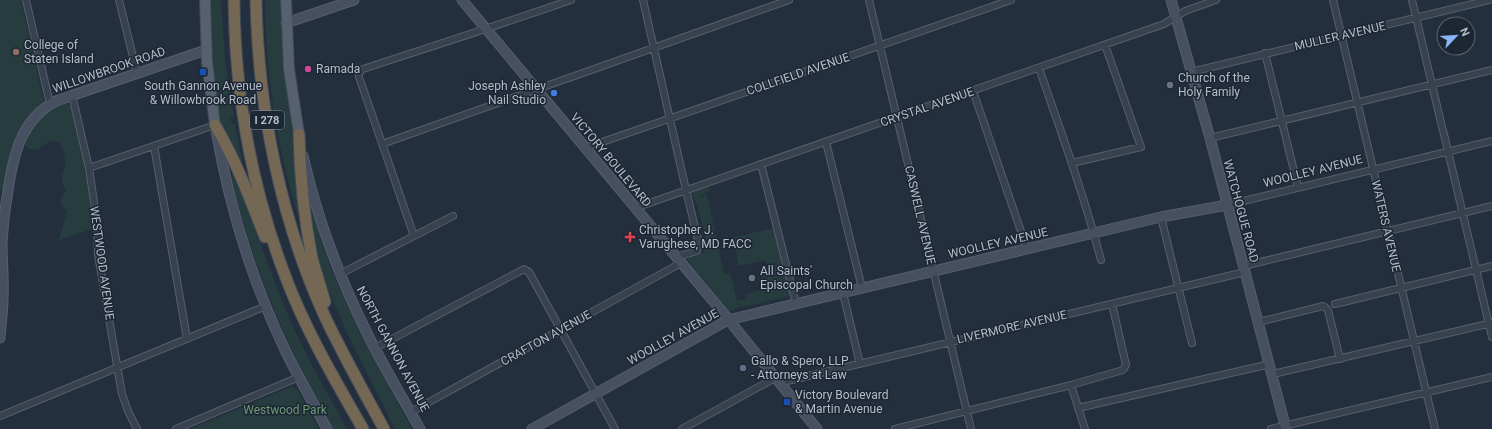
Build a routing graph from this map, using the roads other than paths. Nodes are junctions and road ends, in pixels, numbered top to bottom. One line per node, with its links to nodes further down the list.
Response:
1 (26, 0): 39 (street)
2 (120, 0): 33 (street)
3 (205, 0): 28 (main road)
4 (234, 0): 77 (highway, I 278)
5 (256, 0): 90 (highway, I 278)
6 (286, 0): 22 (main road, NORTH GANNON AVENUE)
7 (354, 0): 19 (street)
8 (462, 0): 23 (street, VICTORY BOULEVARD)
9 (571, 0): 23 (street)
10 (643, 0): 27 (street)
11 (789, 0): 27 (street)
12 (869, 0): 26 (street, CASWELL AVENUE)
13 (1011, 0): 26 (street, COLLFIELD AVENUE)
14 (1171, 0): 20 (street, WATCHOGUE ROAD)
15 (1216, 0): 20 (street, CRYSTAL AVENUE)
16 (1333, 0): 24 (street, WATERS AVENUE)
17 (1412, 0): 21 (street)
18 (1489, 0): 21 (street, MULLER AVENUE)
19 (342, 2): 22 (street)
20 (1175, 17): 25 (street, CRYSTAL AVENUE); 32 (street, WATCHOGUE ROAD)
21 (1416, 17): 24 (street, MULLER AVENUE); 34 (street)
22 (286, 23): 44 (main road, NORTH GANNON AVENUE)
23 (486, 29): 35 (street, VICTORY BOULEVARD); 48 (street)
24 (1341, 35): 29 (street, MULLER AVENUE); 38 (street, WATERS AVENUE)
25 (1105, 45): 30 (street, CRYSTAL AVENUE); 52 (street)
26 (880, 46): 40 (street, COLLFIELD AVENUE); 41 (street, CASWELL AVENUE)
27 (654, 47): 35 (street); 40 (street)
28 (206, 50): 33 (street, WILLOWBROOK ROAD); 43 (main road)
29 (1265, 54): 32 (street, MULLER AVENUE); 42 (street)
30 (1039, 68): 36 (street, CRYSTAL AVENUE); 52 (street)
31 (1492, 70): 34 (street)
32 (1190, 72): 45 (street, WATCHOGUE ROAD)
33 (137, 73): 37 (street, WILLOWBROOK ROAD)
34 (1432, 84): 38 (street); 51 (street)
35 (536, 90): 48 (street); 50 (street, VICTORY BOULEVARD)
36 (973, 91): 41 (street, CRYSTAL AVENUE); 68 (street)
37 (72, 95): 39 (street, WILLOWBROOK ROAD); 54 (street, WESTWOOD AVENUE)
38 (1357, 102): 42 (street); 55 (street, WATERS AVENUE)
39 (50, 104): 61 (street, WILLOWBROOK ROAD)
40 (670, 118): 50 (street, COLLFIELD AVENUE); 57 (street)
41 (897, 118): 47 (street, CRYSTAL AVENUE); 75 (street, CASWELL AVENUE)
42 (1282, 120): 45 (street); 56 (street)
43 (215, 124): 49 (street); 77 (highway); 85 (street)
44 (299, 134): 76 (street, NORTH GANNON AVENUE); 90 (highway)
45 (1210, 138): 58 (street, WATCHOGUE ROAD)
46 (1492, 141): 51 (street, WOOLLEY AVENUE)
47 (826, 142): 53 (street, CRYSTAL AVENUE); 79 (street)
48 (382, 144): 67 (street)
49 (154, 146): 54 (street); 93 (street)
50 (585, 148): 60 (street, VICTORY BOULEVARD)
51 (1448, 151): 55 (street, WOOLLEY AVENUE); 62 (street)
52 (1072, 163): 66 (street)
53 (761, 164): 57 (street, CRYSTAL AVENUE); 82 (street)
54 (89, 168): 101 (street, WESTWOOD AVENUE)
55 (1373, 169): 56 (street, WOOLLEY AVENUE); 65 (street, WATERS AVENUE)
56 (1298, 187): 58 (street, WOOLLEY AVENUE)
57 (686, 190): 60 (street, CRYSTAL AVENUE); 70 (street, CRAFTON AVENUE)
58 (1227, 205): 64 (street, WOOLLEY AVENUE); 73 (street, WATCHOGUE ROAD)
59 (1492, 206): 62 (street, LIVERMORE AVENUE)
60 (635, 208): 70 (street, VICTORY BOULEVARD)
61 (2, 212): 69 (street, WILLOWBROOK ROAD)
62 (1462, 213): 65 (street, LIVERMORE AVENUE); 74 (street)
63 (453, 216): 67 (street)
64 (1161, 217): 66 (street, WOOLLEY AVENUE); 78 (street)
65 (1387, 231): 73 (street, LIVERMORE AVENUE); 80 (street, WATERS AVENUE)
66 (1094, 233): 68 (street, WOOLLEY AVENUE); 71 (street)
67 (414, 236): 76 (street)
68 (1027, 248): 75 (street, WOOLLEY AVENUE)
69 (1, 254): 91 (street, WILLOWBROOK ROAD)
70 (678, 260): 86 (street, VICTORY BOULEVARD); 89 (street, CRAFTON AVENUE)
71 (1101, 260)
72 (1492, 266): 74 (street)
73 (1244, 269): 78 (street, LIVERMORE AVENUE); 87 (street, WATCHOGUE ROAD)
74 (1476, 270): 80 (street); 88 (street)
75 (933, 271): 79 (street, WOOLLEY AVENUE); 95 (street, CASWELL AVENUE)
76 (340, 274): 97 (street, NORTH GANNON AVENUE)
77 (286, 278): 117 (highway, I 278)
78 (1179, 287): 83 (street, LIVERMORE AVENUE); 96 (street)
79 (862, 288): 81 (street, WOOLLEY AVENUE)
80 (1401, 288): 84 (street); 94 (street, WATERS AVENUE)
81 (843, 292): 82 (street, WOOLLEY AVENUE); 99 (street)
82 (796, 304): 86 (street, WOOLLEY AVENUE)
83 (1112, 304): 95 (street, LIVERMORE AVENUE); 106 (street)
84 (1335, 304)
85 (266, 306): 93 (street); 104 (street)
86 (728, 320): 105 (street, VICTORY BOULEVARD); 108 (street, WOOLLEY AVENUE)
87 (1259, 322): 98 (street); 100 (street, WATCHOGUE ROAD)
88 (1490, 323): 92 (street); 94 (street)
89 (560, 330): 97 (street); 108 (street); 110 (street, CRAFTON AVENUE)
90 (334, 334): 118 (highway, I 278)
91 (0, 338)
92 (1492, 338)
93 (187, 339): 101 (street)
94 (1414, 341): 98 (street); 107 (street, WATERS AVENUE)
95 (949, 342): 99 (street, LIVERMORE AVENUE); 111 (street, CASWELL AVENUE)
96 (1192, 343)
97 (375, 348): 110 (street, NORTH GANNON AVENUE)
98 (1340, 359): 102 (street)
99 (860, 364): 105 (street, LIVERMORE AVENUE)
100 (1270, 364): 102 (street, WATCHOGUE ROAD); 109 (street)
101 (117, 367): 112 (street); 114 (street, WESTWOOD AVENUE)
102 (1273, 374): 113 (street, WATCHOGUE ROAD)
103 (1492, 376): 107 (street)
104 (299, 377): 115 (street); 116 (street)
105 (777, 380): 122 (street, LIVERMORE AVENUE); 123 (street, VICTORY BOULEVARD)
106 (1071, 385): 109 (street); 111 (street)
107 (1426, 392): 113 (street); 128 (street, WATERS AVENUE)
108 (596, 394): 120 (street, WOOLLEY AVENUE); 121 (street)
109 (1078, 408): 126 (street)
110 (411, 412): 119 (street, NORTH GANNON AVENUE)
111 (966, 412): 124 (street); 125 (street, CASWELL AVENUE)
112 (0, 416)
113 (1286, 427): 127 (street)
114 (137, 429)
115 (176, 429)
116 (327, 429)
117 (363, 429)
118 (384, 429)
119 (420, 429)
120 (532, 429)
121 (615, 429)
122 (682, 429)
123 (817, 429)
124 (895, 429)
125 (971, 429)
126 (1085, 429)
127 (1271, 429)
128 (1435, 429)

